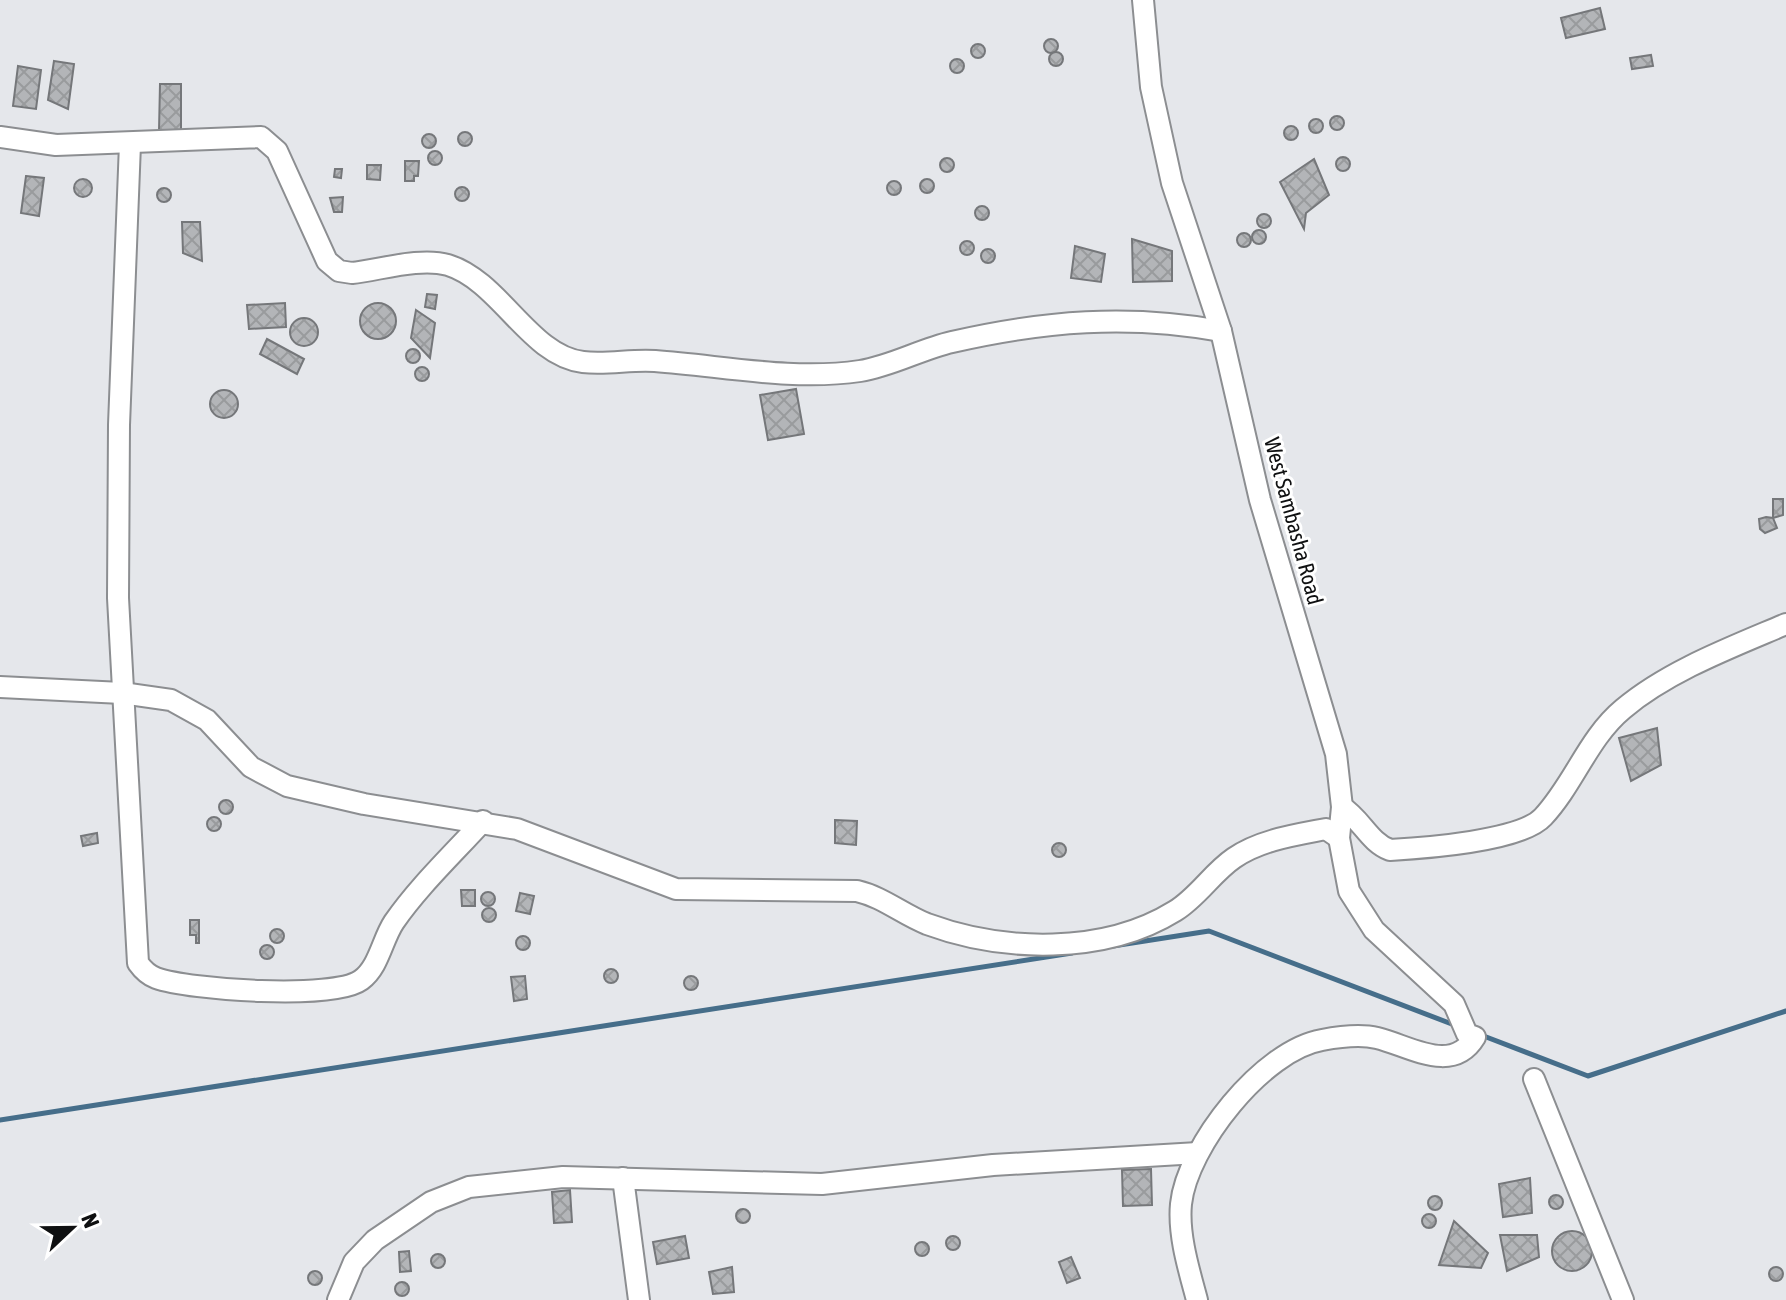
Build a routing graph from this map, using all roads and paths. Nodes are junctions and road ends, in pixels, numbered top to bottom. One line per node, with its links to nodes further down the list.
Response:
1 (1143, 0): 4 (street, West Sambasha Road)
2 (0, 137): 3 (street)
3 (130, 144): 4 (street); 7 (street)
4 (1221, 331): 8 (street, West Sambasha Road)
5 (1786, 624): 8 (street)
6 (0, 687): 7 (street)
7 (122, 693): 9 (street); 9 (street)
8 (1342, 807): 10 (street, West Sambasha Road)
9 (483, 821): 10 (street)
10 (1339, 838): 12 (street, West Sambasha Road)
11 (1534, 1079): 17 (street)
12 (1198, 1153): 13 (street); 16 (street)
13 (623, 1178): 14 (street); 15 (street)
14 (338, 1300)
15 (639, 1300)
16 (1197, 1300)
17 (1623, 1300)

